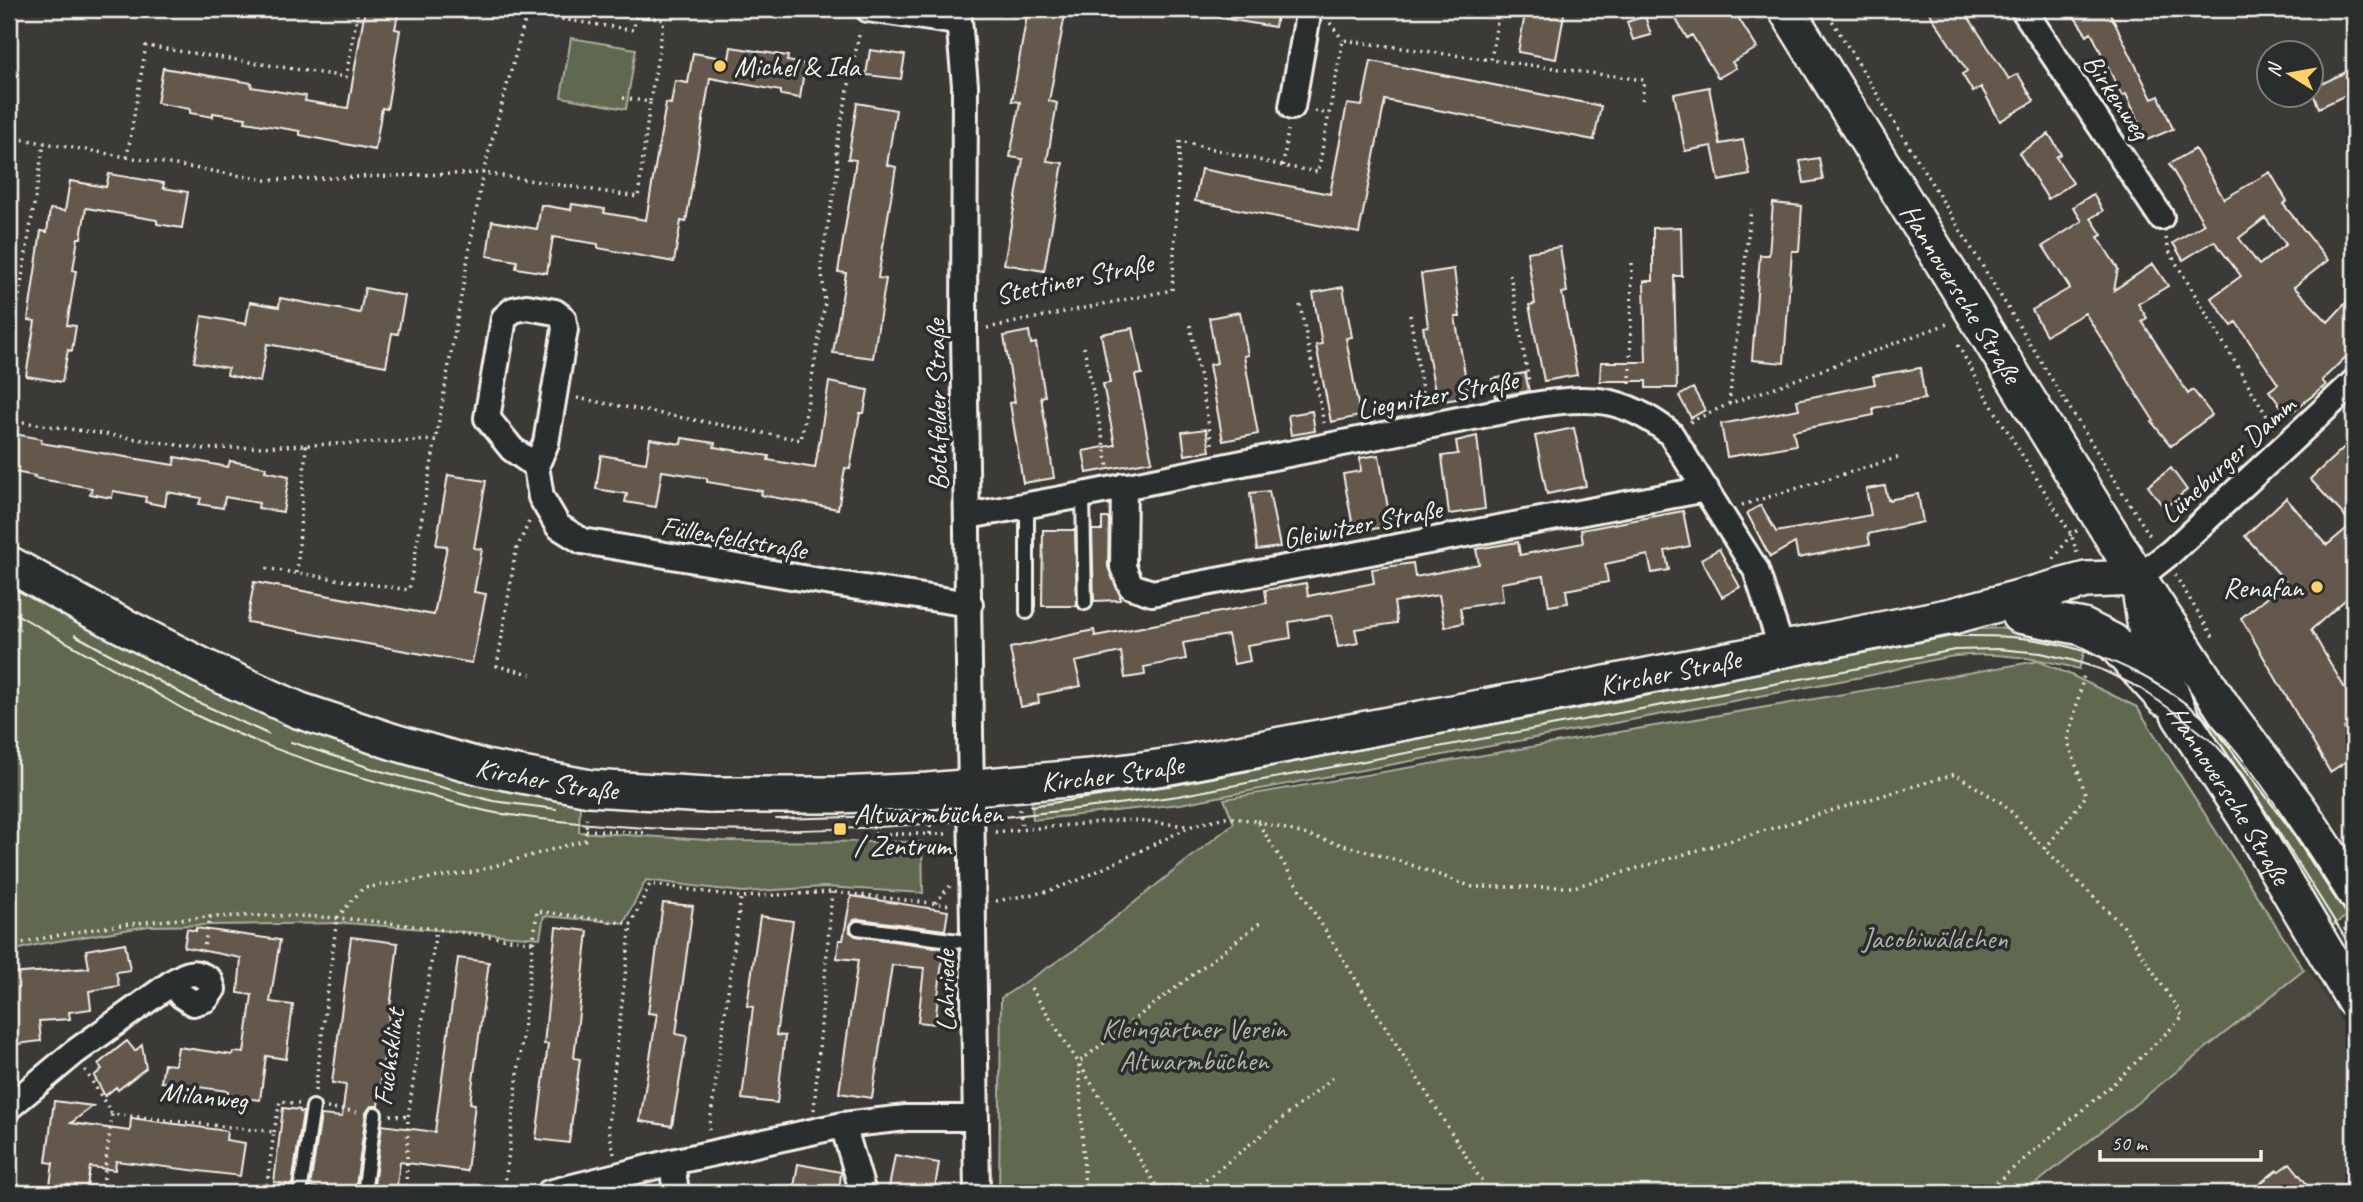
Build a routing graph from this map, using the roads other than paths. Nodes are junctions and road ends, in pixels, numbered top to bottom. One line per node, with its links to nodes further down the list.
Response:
1 (1309, 9): 7 (street)
2 (1786, 9): 17 (main road, Hannoversche Straße)
3 (2023, 9): 8 (street, Birkenweg)
4 (905, 12): 5 (street, Bothfelder Straße); 6 (street, Bothfelder Straße)
5 (865, 15)
6 (958, 15): 15 (street, Bothfelder Straße)
7 (1292, 107)
8 (2161, 217)
9 (2354, 382): 17 (street, Lüneburger Damm)
10 (536, 466): 10 (street, Füllenfeldstraße); 19 (street, Füllenfeldstraße)
11 (1119, 487): 12 (street, Liegnitzer Straße); 12 (street, Gleiwitzer Straße); 13 (street, Liegnitzer Straße)
12 (1706, 489): 23 (street, Liegnitzer Straße)
13 (1083, 495): 14 (street, Liegnitzer Straße); 18 (lane)
14 (1027, 505): 15 (street, Liegnitzer Straße); 20 (lane)
15 (968, 516): 19 (street, Bothfelder Straße)
16 (9, 564): 25 (main road, Kircher Straße)
17 (2151, 568): 21 (main road, Kircher Straße); 22 (main road, Kircher Straße); 24 (main road, Hannoversche Straße); 26 (main road, Hannoversche Straße)
18 (1085, 603)
19 (970, 604): 25 (street, Bothfelder Straße)
20 (1027, 612)
21 (2019, 615): 22 (main road, Kircher Straße); 24 (main road, Kircher Straße)
22 (1952, 616): 23 (main road, Kircher Straße)
23 (1782, 650): 25 (main road, Kircher Straße)
24 (2180, 716): 30 (main road, Hannoversche Straße)
25 (972, 787): 28 (street, Lahriede)
26 (2354, 892)
27 (858, 928): 28 (lane)
28 (974, 943): 34 (street, Lahriede)
29 (200, 973): 31 (street)
30 (2354, 1000)
31 (9, 1107)
32 (313, 1107): 37 (lane)
33 (376, 1114): 38 (lane)
34 (976, 1118): 35 (street); 42 (street, Lahriede)
35 (843, 1125): 36 (street); 41 (street)
36 (672, 1162): 39 (street); 40 (street)
37 (301, 1192)
38 (364, 1193)
39 (549, 1193)
40 (676, 1193)
41 (863, 1193)
42 (977, 1193)

